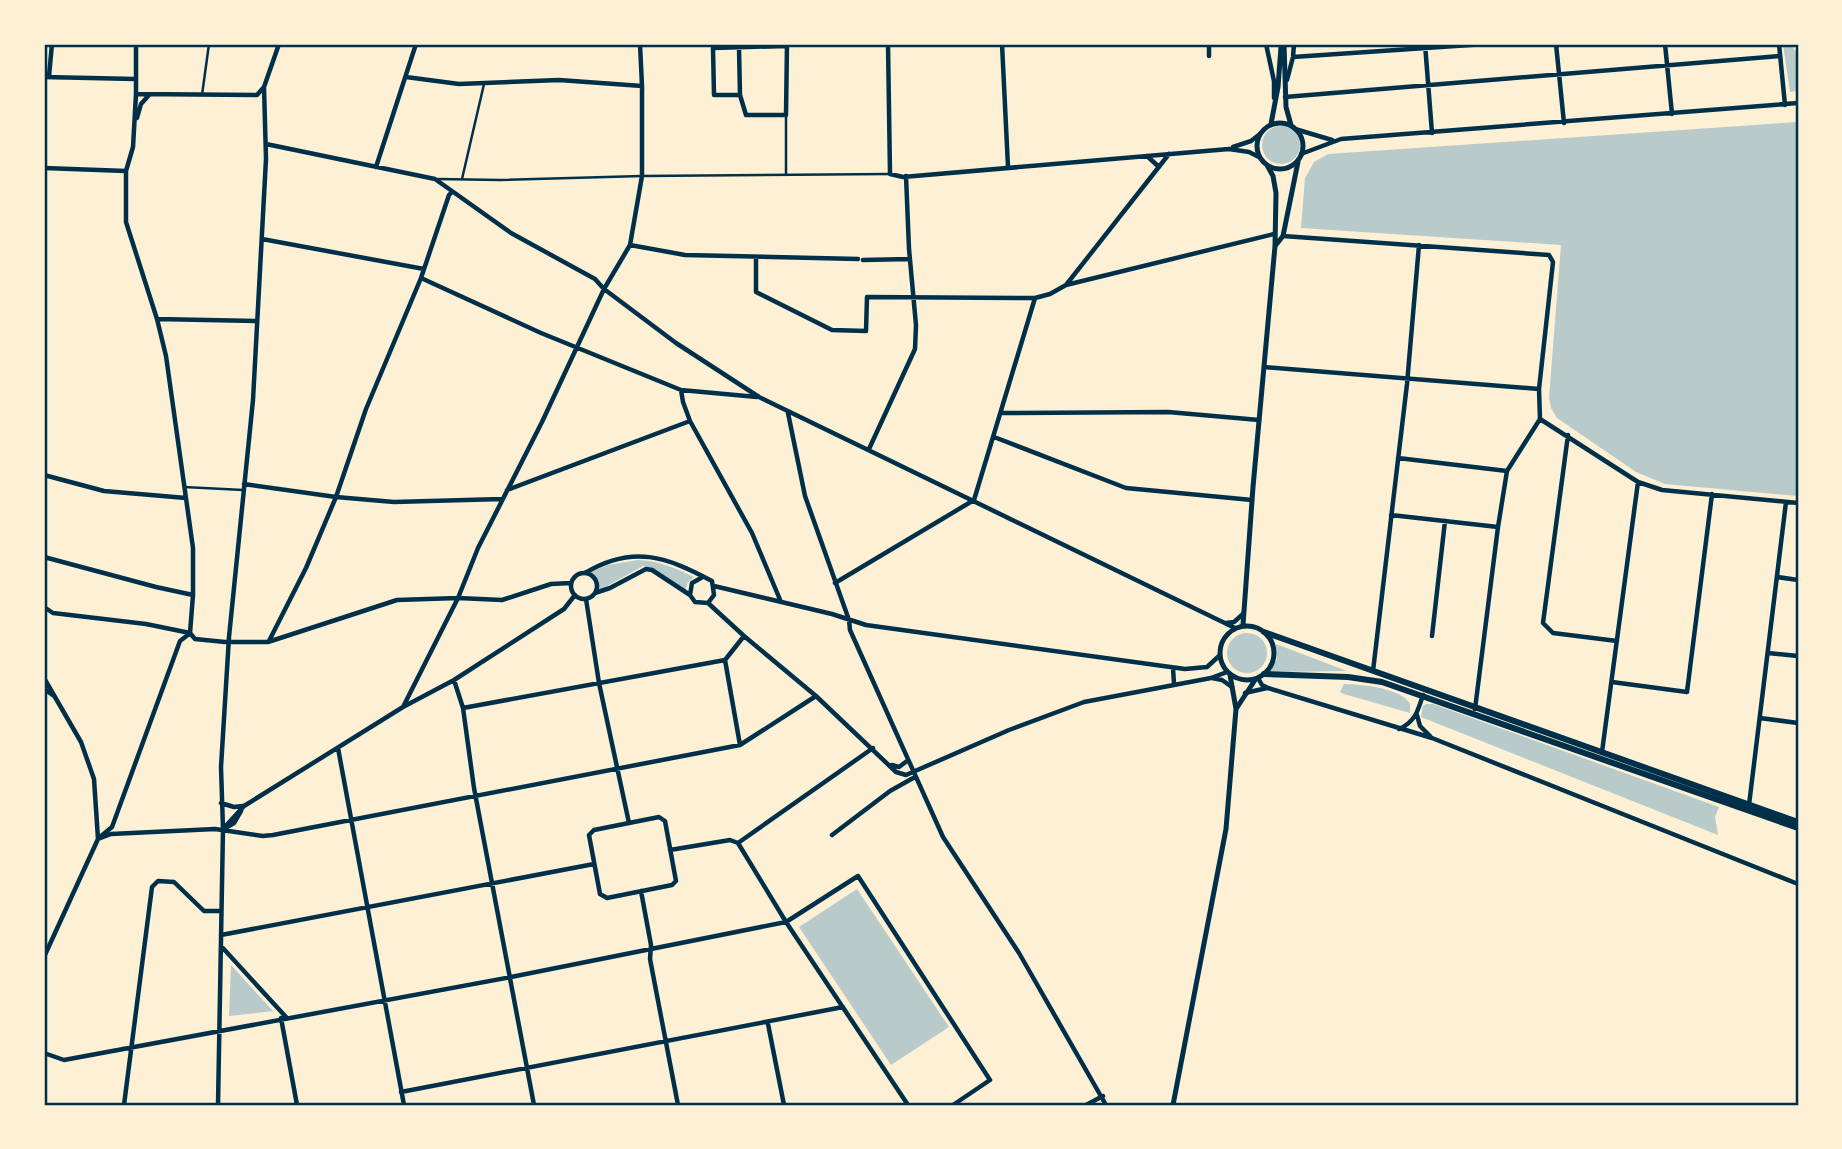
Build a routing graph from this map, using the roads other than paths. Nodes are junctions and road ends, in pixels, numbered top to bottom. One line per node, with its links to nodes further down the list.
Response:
1 (52, 44): 26 (street)
2 (136, 44): 28 (street)
3 (209, 44): 35 (street)
4 (279, 44): 32 (street)
5 (416, 44): 27 (street)
6 (640, 44): 30 (street)
7 (888, 44): 66 (street)
8 (1002, 44): 61 (street)
9 (1209, 44): 21 (street)
10 (1266, 44): 45 (street)
11 (1282, 44): 33 (main road)
12 (1294, 44): 23 (street)
13 (1485, 44): 18 (street)
14 (1556, 44): 25 (street)
15 (1665, 44): 24 (street)
16 (1779, 44): 22 (street)
17 (787, 45): 20 (street); 43 (street)
18 (1425, 46): 19 (street); 31 (street)
19 (1409, 47): 23 (street)
20 (739, 48): 38 (street); 38 (street)
21 (1209, 56)
22 (1780, 56): 24 (street); 42 (street)
23 (1293, 57): 33 (street)
24 (1668, 65): 25 (street); 44 (street)
25 (1558, 75): 31 (street); 47 (street)
26 (46, 76): 28 (street)
27 (406, 77): 29 (street); 60 (street)
28 (135, 79): 34 (street)
29 (485, 84): 30 (street); 70 (street)
30 (642, 86): 67 (street)
31 (1428, 86): 39 (street); 50 (street)
32 (264, 87): 37 (street); 40 (street)
33 (1281, 87): 39 (main road); 45 (main road)
34 (136, 91): 36 (street); 46 (street)
35 (202, 94): 36 (street); 37 (street)
36 (149, 95): 46 (street)
37 (258, 95): 40 (street)
38 (740, 95): 43 (street)
39 (1286, 97): 49 (main road)
40 (264, 101): 53 (street)
41 (1798, 103): 42 (street)
42 (1785, 105): 44 (street)
43 (786, 114): 65 (street)
44 (1672, 114): 47 (street)
45 (1274, 116): 48 (main road)
46 (135, 123): 64 (street)
47 (1564, 123): 50 (street)
48 (1271, 124): 49 (main road); 51 (main road)
49 (1293, 127): 52 (street); 57 (main road)
50 (1432, 133): 52 (street)
51 (1259, 134): 54 (street); 58 (main road)
52 (1333, 140): 57 (street)
53 (266, 144): 60 (street); 74 (street)
54 (1229, 149): 55 (street); 58 (street)
55 (1169, 154): 56 (street); 62 (street)
56 (1147, 156): 61 (street); 62 (street)
57 (1300, 156): 59 (main road); 73 (main road)
58 (1259, 157): 59 (main road)
59 (1267, 165): 72 (main road)
60 (376, 167): 69 (street)
61 (1008, 167): 68 (street)
62 (1159, 167): 82 (street)
63 (44, 168): 64 (street)
64 (126, 171): 86 (street)
65 (786, 174): 66 (street); 67 (street)
66 (890, 174): 68 (street)
67 (642, 176): 70 (street); 75 (street)
68 (906, 176): 79 (street)
69 (435, 179): 70 (street); 71 (street)
70 (462, 179)
71 (452, 192): 80 (street); 83 (street)
72 (1274, 233): 77 (main road); 82 (street)
73 (1283, 236): 76 (street); 77 (main road)
74 (262, 239): 80 (street); 87 (street)
75 (630, 245): 78 (street); 83 (street)
76 (1419, 245): 90 (street); 91 (street)
77 (1275, 246): 89 (main road)
78 (756, 257): 79 (street); 84 (street)
79 (909, 259): 84 (street)
80 (424, 269): 81 (street)
81 (421, 278): 88 (street); 112 (street)
82 (1066, 285): 85 (street)
83 (604, 289): 88 (street); 93 (street)
84 (914, 296): 85 (street); 103 (street)
85 (1035, 298): 95 (street)
86 (157, 319): 87 (street); 108 (street)
87 (257, 321): 109 (street)
88 (577, 347): 92 (street); 110 (street)
89 (1264, 367): 90 (street); 98 (main road)
90 (1407, 377): 91 (street); 104 (street)
91 (1539, 389): 97 (street)
92 (681, 390): 93 (street); 99 (street)
93 (759, 397): 94 (street)
94 (787, 412): 96 (street); 100 (street)
95 (1002, 413): 98 (street); 102 (street)
96 (799, 418): 100 (street); 103 (street)
97 (1540, 419): 101 (street); 105 (street)
98 (1259, 420): 116 (main road)
99 (690, 421): 110 (street); 136 (street)
100 (790, 426): 128 (street)
101 (1568, 435): 107 (street); 151 (street)
102 (994, 437): 115 (street); 116 (street)
103 (869, 449): 115 (street)
104 (1398, 458): 105 (street); 119 (street)
105 (1507, 471): 121 (street)
106 (44, 475): 113 (street)
107 (1638, 482): 111 (street); 151 (street)
108 (184, 487): 109 (street); 113 (street)
109 (244, 487): 112 (street); 152 (street)
110 (507, 490): 114 (street)
111 (1712, 494): 117 (street); 165 (street)
112 (336, 497): 114 (street); 153 (street)
113 (186, 498): 131 (street)
114 (502, 499): 134 (street)
115 (974, 500): 128 (street); 144 (street)
116 (1252, 500): 142 (main road)
117 (1786, 502): 118 (street); 125 (street)
118 (1798, 503)
119 (1391, 514): 120 (street); 159 (street)
120 (1445, 521): 121 (street); 150 (street)
121 (1498, 527): 178 (street)
122 (44, 557): 131 (street)
123 (585, 573): 124 (street); 127 (street); 130 (street)
124 (702, 577): 129 (street); 133 (street)
125 (1777, 577): 126 (street); 154 (street)
126 (1798, 580)
127 (571, 583): 132 (street); 134 (street)
128 (835, 583): 138 (street)
129 (713, 584): 136 (street); 137 (street)
130 (595, 593): 133 (street); 135 (street)
131 (193, 595): 148 (street)
132 (575, 595): 135 (street); 140 (street)
133 (690, 595): 137 (street)
134 (458, 598): 153 (street); 175 (street)
135 (584, 599): 140 (street); 166 (street)
136 (781, 601): 141 (street)
137 (708, 603): 149 (street)
138 (843, 604): 141 (street); 143 (street)
139 (44, 607): 148 (street)
140 (564, 609): 164 (street)
141 (832, 614): 143 (street)
142 (1243, 614): 144 (street); 145 (main road)
143 (849, 620): 158 (street); 188 (street)
144 (1226, 623): 146 (street)
145 (1244, 625): 146 (main road); 147 (main road)
146 (1235, 628): 155 (main road)
147 (1264, 632): 159 (main road); 161 (main road)
148 (190, 633): 152 (street); 202 (street)
149 (744, 636): 157 (street); 174 (street)
150 (1432, 636)
151 (1617, 641): 165 (street)
152 (229, 642): 153 (street); 193 (street)
153 (268, 642)
154 (1768, 653): 156 (street); 180 (street)
155 (1219, 656): 158 (street); 160 (main road)
156 (1798, 656)
157 (725, 660): 166 (street); 184 (street)
158 (1173, 668): 167 (street)
159 (1373, 671): 171 (main road)
160 (1229, 673): 161 (main road); 163 (street); 168 (main road)
161 (1259, 677): 169 (street); 171 (main road); 172 (main road)
162 (44, 678): 173 (street)
163 (1211, 678): 167 (street); 168 (street)
164 (454, 680): 175 (street); 176 (street)
165 (1612, 682): 187 (street)
166 (599, 683): 176 (street); 190 (street)
167 (1174, 684): 191 (street)
168 (1233, 688): 177 (main road)
169 (1268, 688): 172 (street); 182 (street)
170 (44, 689): 173 (street)
171 (1423, 693): 178 (main road); 179 (street)
172 (1244, 694): 177 (main road)
173 (55, 696): 202 (street)
174 (816, 696): 184 (street); 186 (street)
175 (403, 707): 185 (street)
176 (463, 708): 192 (street)
177 (1236, 709): 239 (main road)
178 (1475, 711): 187 (main road); 199 (main road)
179 (1417, 714): 182 (street); 183 (street)
180 (1760, 718): 181 (street); 194 (street)
181 (1798, 723)
182 (1399, 729): 183 (street)
183 (1432, 738): 207 (street)
184 (740, 746): 190 (street)
185 (338, 748): 195 (street); 196 (street)
186 (873, 748): 189 (street); 203 (street)
187 (1602, 752): 194 (main road)
188 (907, 761): 189 (street); 191 (street)
189 (888, 763): 191 (street)
190 (619, 769): 192 (street); 197 (street)
191 (914, 775): 201 (street); 227 (street)
192 (476, 797): 196 (street); 206 (street)
193 (220, 803): 195 (street); 200 (street)
194 (1749, 805): 198 (main road)
195 (244, 806): 200 (street)
196 (352, 821): 200 (street); 209 (street)
197 (629, 822): 204 (street); 205 (street)
198 (1798, 822)
199 (1798, 828)
200 (223, 829): 202 (street); 210 (street)
201 (832, 835)
202 (98, 839): 215 (street)
203 (738, 843): 204 (street); 211 (street)
204 (670, 850): 208 (street)
205 (594, 864): 206 (street); 208 (street)
206 (494, 884): 209 (street); 216 (street)
207 (1798, 884)
208 (641, 891): 214 (street)
209 (367, 907): 212 (street); 217 (street)
210 (221, 911): 212 (street); 223 (street)
211 (786, 922): 214 (street); 218 (street); 236 (street)
212 (221, 935): 213 (street)
213 (221, 946): 219 (street); 221 (street)
214 (650, 950): 216 (street); 222 (street)
215 (44, 957)
216 (511, 977): 217 (street); 225 (street)
217 (385, 1000): 219 (street); 226 (street)
218 (843, 1007): 220 (street); 235 (street)
219 (284, 1018): 221 (street); 230 (street)
220 (768, 1023): 222 (street); 234 (street)
221 (220, 1030): 223 (street); 229 (street)
222 (666, 1041): 225 (street); 233 (street)
223 (132, 1048): 224 (street); 228 (street)
224 (44, 1053)
225 (528, 1067): 226 (street); 232 (street)
226 (401, 1092): 231 (street)
227 (1102, 1096): 237 (street); 238 (street)
228 (124, 1105)
229 (218, 1105)
230 (297, 1105)
231 (404, 1105)
232 (534, 1105)
233 (678, 1105)
234 (784, 1105)
235 (908, 1105)
236 (953, 1105)
237 (1086, 1105)
238 (1106, 1105)
239 (1173, 1105)

